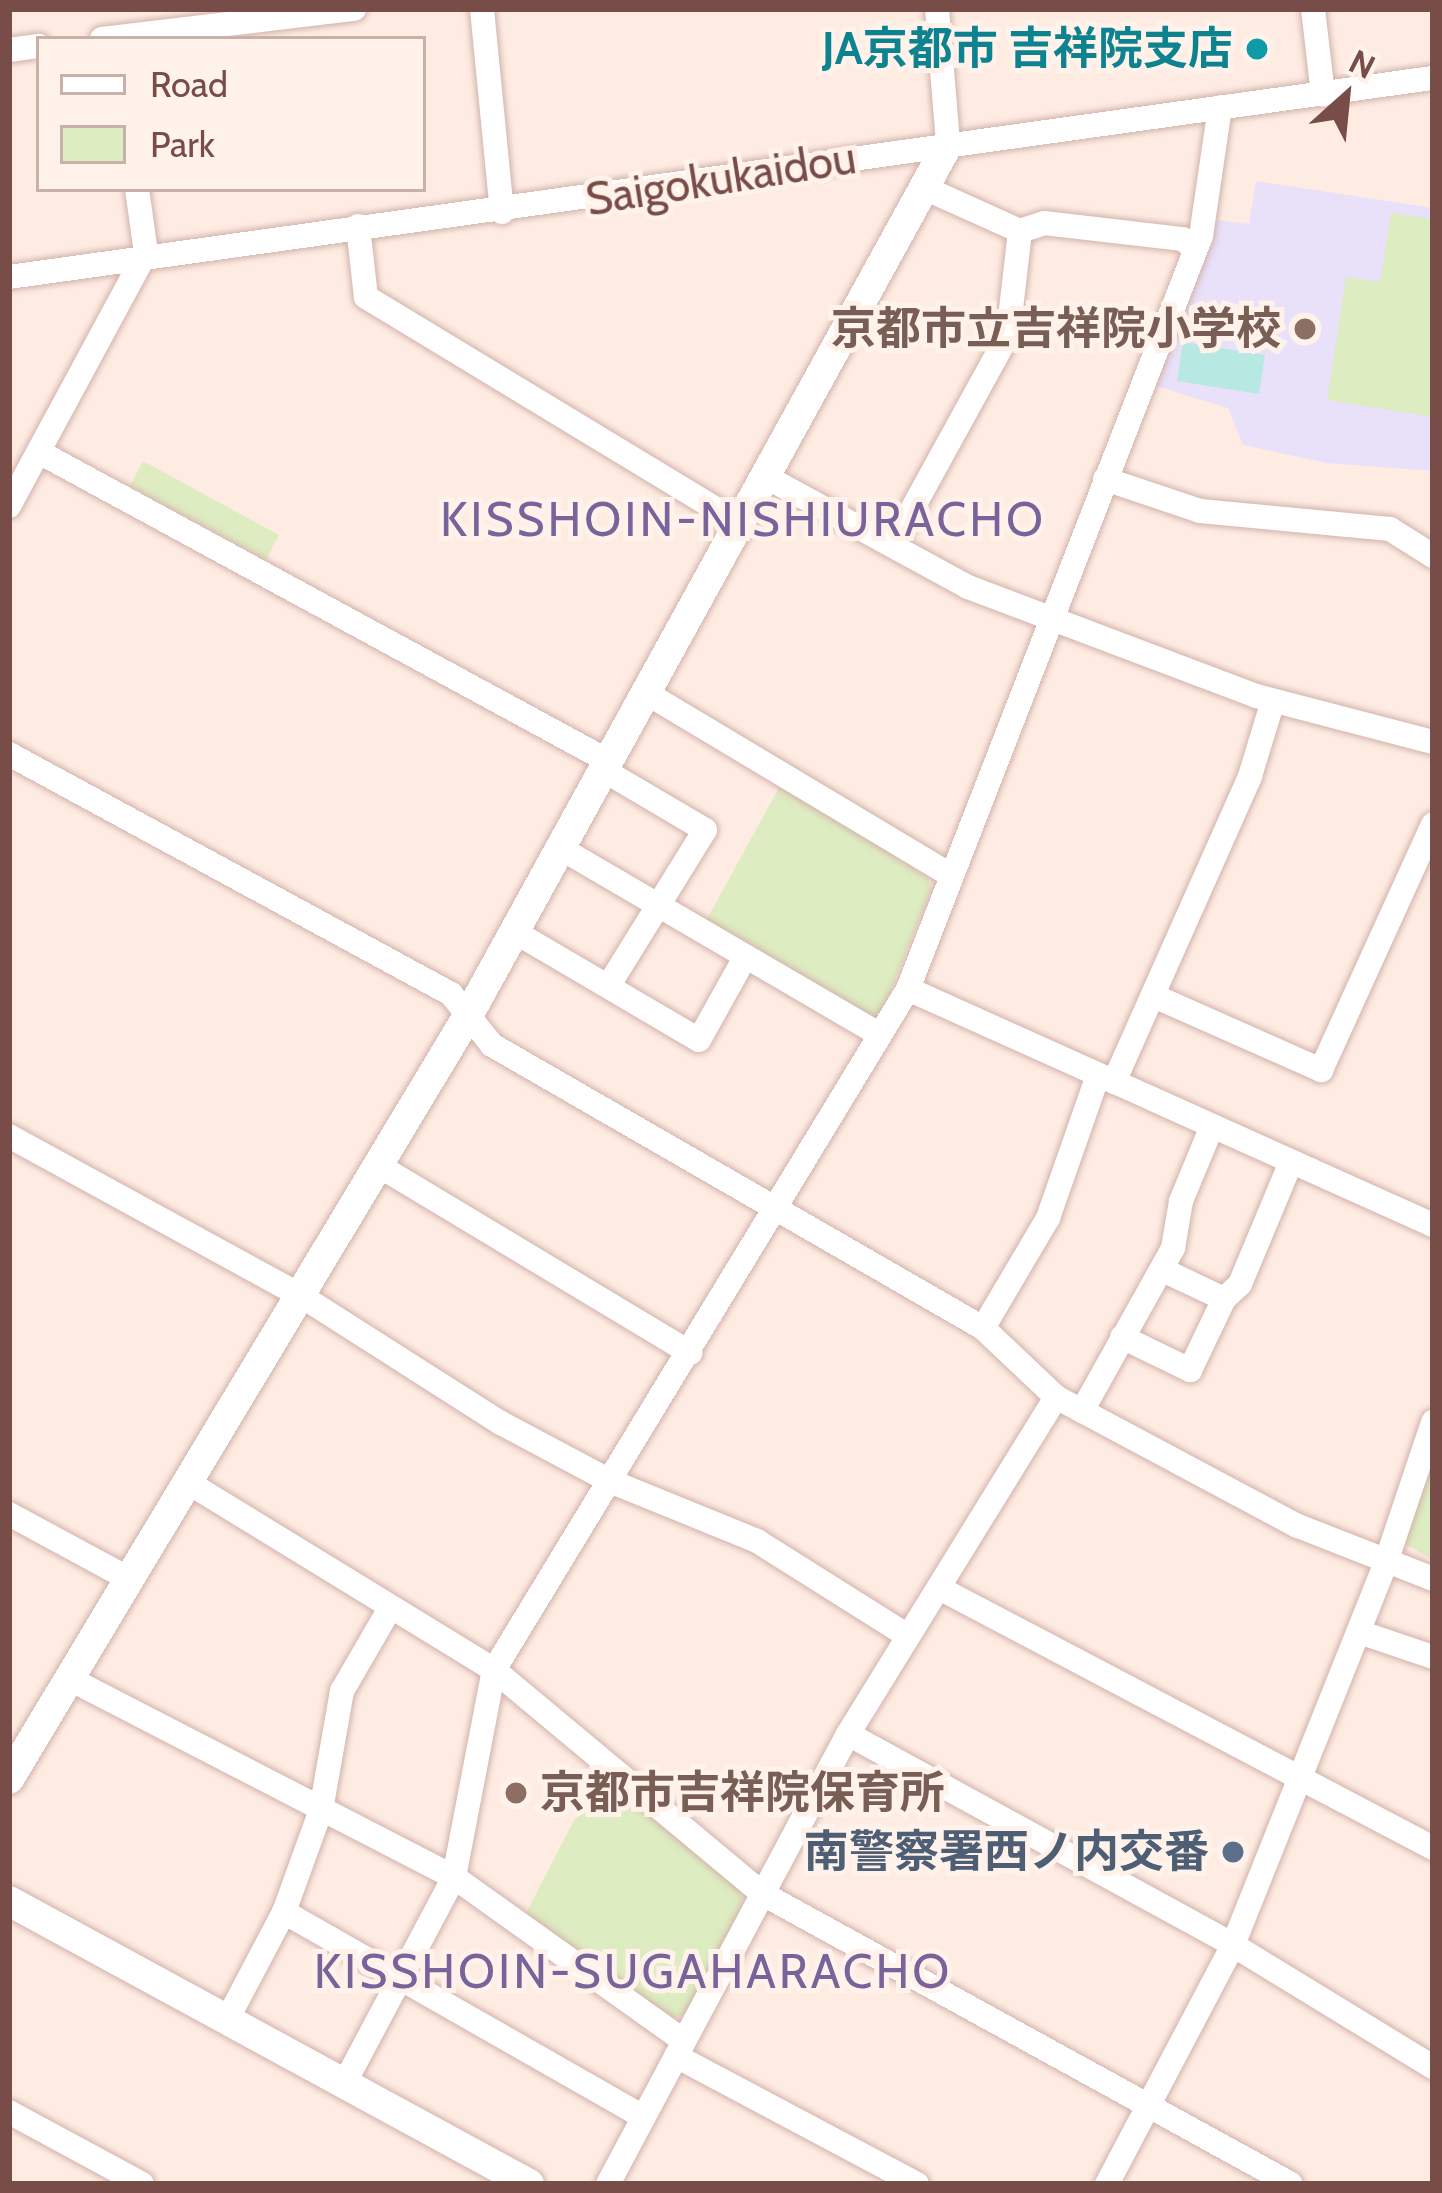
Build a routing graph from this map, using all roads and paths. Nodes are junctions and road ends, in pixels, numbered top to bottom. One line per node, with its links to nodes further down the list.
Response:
1 (354, 9): 5 (street)
2 (482, 9): 12 (street)
3 (937, 9): 9 (street)
4 (1313, 9): 7 (street)
5 (131, 36)
6 (1433, 78): 7 (street, Saigokukaidou)
7 (1322, 94): 8 (street, Saigokukaidou)
8 (1220, 107): 9 (street, Saigokukaidou); 15 (street)
9 (948, 144): 10 (street); 12 (street, Saigokukaidou)
10 (929, 190): 14 (street); 19 (street)
11 (137, 192): 16 (street)
12 (502, 212): 13 (street, Saigokukaidou)
13 (358, 226): 16 (street, Saigokukaidou); 22 (street)
14 (1020, 231): 15 (street); 23 (street)
15 (1195, 249): 20 (street)
16 (146, 253): 17 (street, Saigokukaidou); 18 (street)
17 (9, 277)
18 (39, 452): 21 (street); 30 (street)
19 (770, 479): 22 (street); 23 (street)
20 (1105, 479): 24 (street); 25 (street)
21 (9, 506)
22 (744, 526): 26 (street)
23 (893, 544): 25 (street)
24 (1433, 556)
25 (1051, 619): 27 (street); 33 (street)
26 (648, 694): 30 (street); 33 (street)
27 (1273, 701): 28 (street); 39 (street)
28 (1433, 742)
29 (9, 754): 40 (street)
30 (608, 766): 32 (street); 34 (street)
31 (1433, 824): 39 (street)
32 (562, 849): 34 (street); 35 (street)
33 (950, 875): 38 (street)
34 (657, 907): 36 (street); 37 (street)
35 (515, 932): 37 (street); 40 (street)
36 (744, 959): 37 (street); 41 (street)
37 (609, 985)
38 (908, 989): 41 (street); 42 (street)
39 (1154, 996): 42 (street)
40 (469, 1014): 46 (street); 47 (street)
41 (880, 1035): 47 (street)
42 (1106, 1078): 43 (street); 52 (street)
43 (1212, 1126): 45 (street); 49 (street)
44 (9, 1136): 50 (street)
45 (1292, 1162): 48 (street); 51 (street)
46 (381, 1167): 50 (street); 54 (street)
47 (778, 1210): 52 (street); 54 (street)
48 (1433, 1226)
49 (1163, 1270): 51 (street); 53 (street)
50 (303, 1297): 58 (street); 59 (street)
51 (1224, 1299): 53 (street)
52 (983, 1328): 55 (street)
53 (1122, 1337): 56 (street)
54 (690, 1353): 58 (street)
55 (1056, 1397): 56 (street); 64 (street)
56 (1082, 1411): 61 (street)
57 (1433, 1422): 61 (street)
58 (612, 1482): 67 (street); 69 (street)
59 (189, 1483): 63 (street); 65 (street)
60 (9, 1514): 63 (street)
61 (1386, 1562): 62 (street); 66 (street)
62 (1433, 1579)
63 (131, 1580): 70 (street)
64 (940, 1588): 67 (street); 73 (street)
65 (389, 1610): 69 (street); 74 (street)
66 (1359, 1632): 68 (street); 73 (street)
67 (906, 1634): 71 (street)
68 (1433, 1657)
69 (494, 1670): 76 (street); 77 (street)
70 (72, 1680): 72 (street); 74 (street)
71 (848, 1734): 77 (street); 80 (street)
72 (9, 1779)
73 (1301, 1779): 75 (street); 80 (street)
74 (320, 1810): 76 (street); 79 (street)
75 (1433, 1848)
76 (454, 1877): 81 (street); 83 (street)
77 (763, 1894): 83 (street); 86 (street)
78 (9, 1901): 82 (street)
79 (284, 1912): 81 (street); 82 (street)
80 (1233, 1945): 84 (street); 86 (street)
81 (401, 1978): 85 (street); 88 (street)
82 (227, 2020): 85 (street)
83 (680, 2049): 88 (street); 92 (street)
84 (1433, 2067)
85 (344, 2084): 90 (street)
86 (1148, 2105): 93 (street); 94 (street)
87 (9, 2112): 89 (street)
88 (644, 2117): 91 (street)
89 (142, 2184)
90 (529, 2184)
91 (608, 2184)
92 (917, 2184)
93 (1107, 2184)
94 (1292, 2184)

